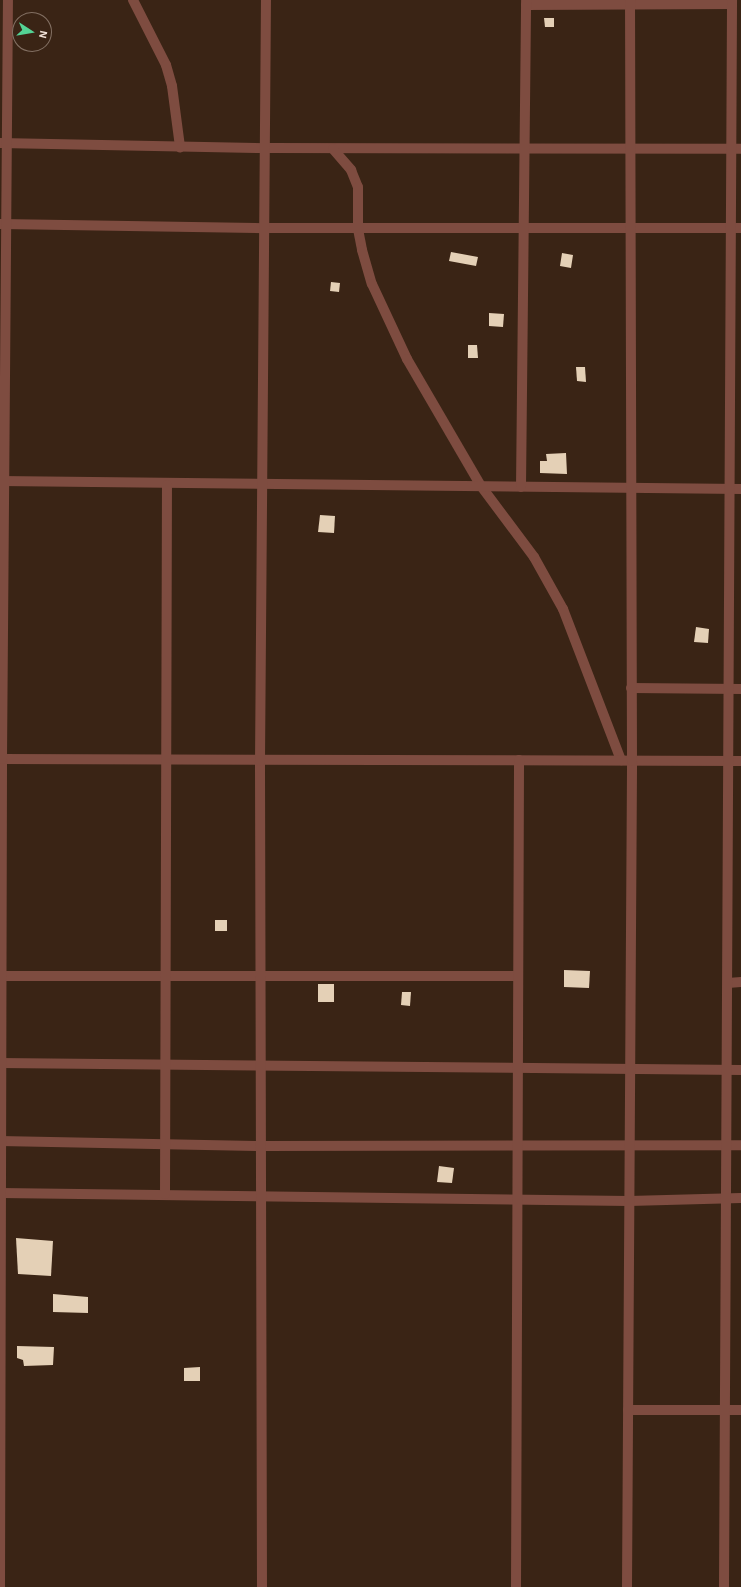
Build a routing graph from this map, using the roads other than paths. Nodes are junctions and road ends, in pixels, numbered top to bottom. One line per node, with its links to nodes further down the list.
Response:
1 (8, 0): 8 (street)
2 (133, 0): 9 (street)
3 (266, 0): 10 (street)
4 (526, 2): 5 (street); 14 (street)
5 (630, 2): 6 (street); 12 (street)
6 (732, 2): 7 (street)
7 (736, 68): 13 (street)
8 (4, 143): 9 (street); 15 (street)
9 (180, 147): 10 (street)
10 (267, 148): 11 (street); 17 (street)
11 (334, 149): 14 (street); 18 (street)
12 (629, 149): 13 (street); 14 (street); 19 (street)
13 (736, 149): 20 (street)
14 (524, 150): 16 (street)
15 (3, 224): 17 (street); 23 (street)
16 (524, 227): 18 (street); 19 (street); 27 (street)
17 (266, 228): 18 (street); 25 (street)
18 (358, 228): 26 (street)
19 (630, 228): 20 (street); 28 (street)
20 (736, 228): 21 (street)
21 (736, 335): 22 (street)
22 (736, 427): 29 (street)
23 (2, 481): 24 (street); 34 (street)
24 (167, 484): 25 (street); 35 (street)
25 (263, 485): 26 (street); 38 (street)
26 (481, 486): 27 (street); 37 (street)
27 (521, 487): 28 (street)
28 (629, 487): 29 (street); 31 (street)
29 (730, 489): 30 (street); 32 (street)
30 (741, 489)
31 (631, 688): 32 (street); 39 (street)
32 (729, 689): 33 (street); 40 (street)
33 (741, 689)
34 (1, 759): 35 (street); 44 (street)
35 (167, 760): 38 (street); 43 (street)
36 (519, 760): 37 (street); 38 (street); 45 (street)
37 (621, 760): 39 (street)
38 (260, 761): 42 (street)
39 (632, 761): 40 (street); 52 (street)
40 (728, 761): 41 (street); 47 (street)
41 (741, 761)
42 (262, 974): 43 (street); 45 (street); 50 (street)
43 (165, 975): 44 (street); 49 (street)
44 (1, 976): 48 (street)
45 (518, 976): 51 (street)
46 (741, 982): 47 (street)
47 (728, 983): 53 (street)
48 (1, 1063): 49 (street); 55 (street)
49 (165, 1066): 50 (street); 56 (street)
50 (261, 1067): 51 (street); 60 (street)
51 (518, 1070): 52 (street); 57 (street)
52 (630, 1070): 53 (street); 61 (street)
53 (727, 1070): 54 (street); 58 (street)
54 (741, 1070)
55 (1, 1141): 56 (street); 62 (street)
56 (166, 1143): 60 (street); 63 (street)
57 (517, 1145): 60 (street); 61 (street); 67 (street)
58 (727, 1145): 59 (street); 61 (street); 65 (street)
59 (741, 1145)
60 (262, 1146): 64 (street)
61 (630, 1146): 68 (street)
62 (1, 1193): 63 (street); 72 (street)
63 (166, 1194): 64 (street)
64 (262, 1194): 67 (street); 74 (street)
65 (727, 1197): 66 (street); 68 (street); 70 (street)
66 (741, 1198)
67 (517, 1199): 68 (street); 75 (street)
68 (629, 1201): 69 (street)
69 (628, 1410): 70 (street); 76 (street)
70 (726, 1410): 71 (street); 77 (street)
71 (741, 1410)
72 (0, 1510): 73 (street)
73 (0, 1587)
74 (262, 1587)
75 (516, 1587)
76 (627, 1587)
77 (724, 1587)

